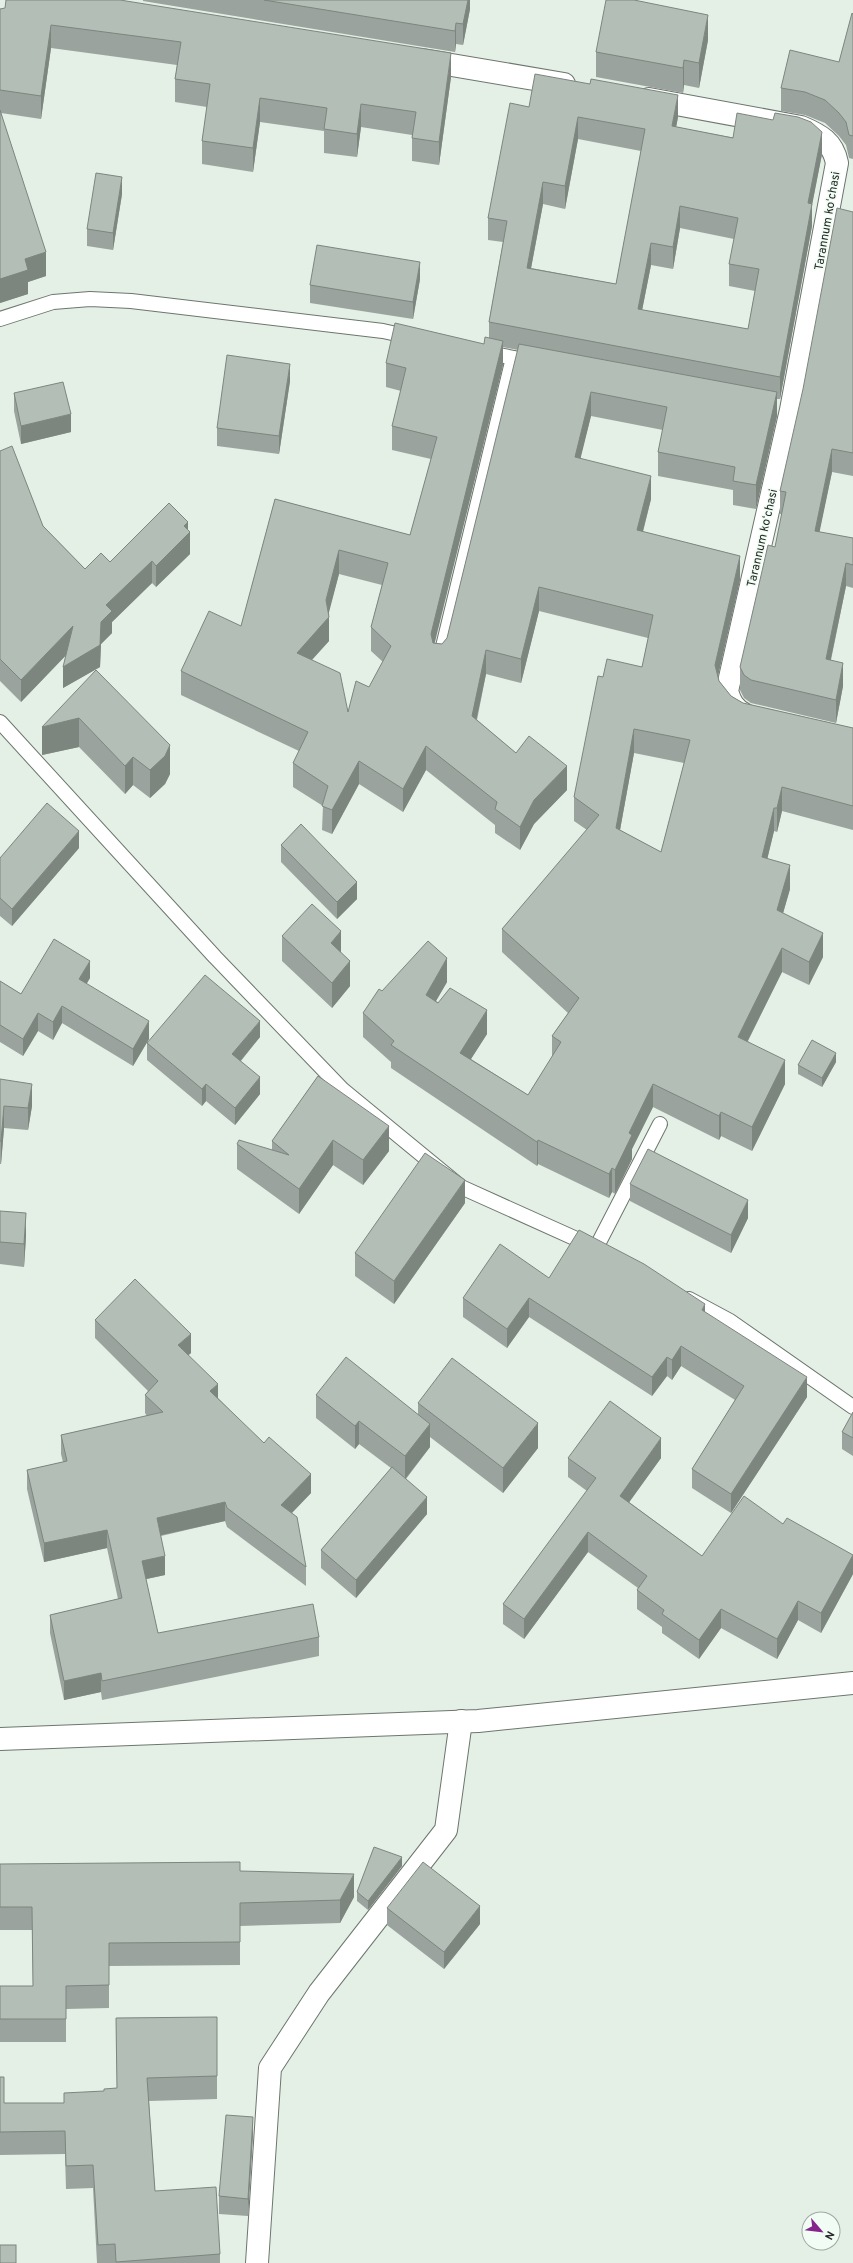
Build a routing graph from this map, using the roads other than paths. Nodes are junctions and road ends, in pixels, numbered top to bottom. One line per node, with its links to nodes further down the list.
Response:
1 (400, 56): 2 (street)
2 (586, 88)
3 (632, 96): 10 (street, Tarannum koʻchasi)
4 (0, 319): 5 (lane)
5 (421, 339)
6 (467, 349): 7 (lane)
7 (513, 358): 8 (lane); 9 (lane)
8 (544, 364)
9 (439, 660)
10 (761, 719)
11 (0, 722): 13 (lane)
12 (660, 1124): 13 (lane)
13 (596, 1248): 14 (lane)
14 (610, 1256)
15 (674, 1290): 16 (lane)
16 (853, 1407)
17 (853, 1683): 18 (street)
18 (461, 1721): 19 (street); 20 (street)
19 (0, 1738)
20 (257, 2263)

